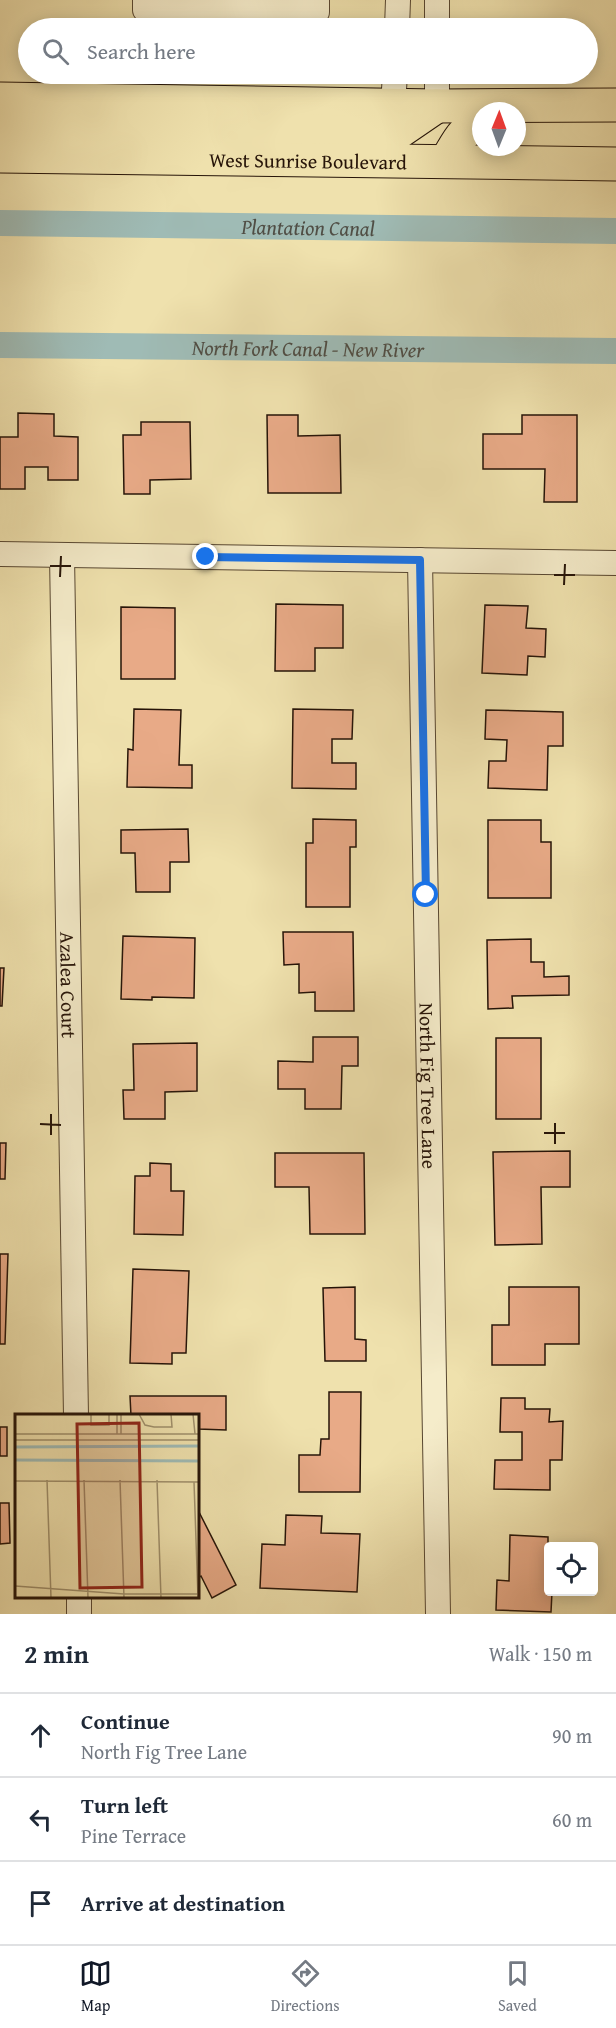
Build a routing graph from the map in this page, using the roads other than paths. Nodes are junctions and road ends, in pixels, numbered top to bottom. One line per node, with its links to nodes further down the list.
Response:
1 (317, 0): 4 (street)
2 (398, 0): 5 (street)
3 (437, 0): 6 (street)
4 (145, 5)
5 (398, 18)
6 (437, 18)
7 (394, 84): 10 (street)
8 (437, 84): 12 (street)
9 (0, 99): 10 (highway)
10 (393, 105): 12 (highway)
11 (616, 105): 12 (highway)
12 (437, 106): 16 (highway)
13 (526, 126): 14 (highway)
14 (616, 126)
15 (472, 128): 18 (highway)
16 (0, 129)
17 (0, 156): 18 (highway, West Sunrise Boulevard)
18 (446, 161): 19 (highway, West Sunrise Boulevard)
19 (616, 164)
20 (0, 554): 21 (street)
21 (62, 555): 22 (street); 24 (street, Azalea Court)
22 (420, 560): 23 (street); 25 (street, North Fig Tree Lane)
23 (616, 563)
24 (76, 1414)
25 (438, 1614)

